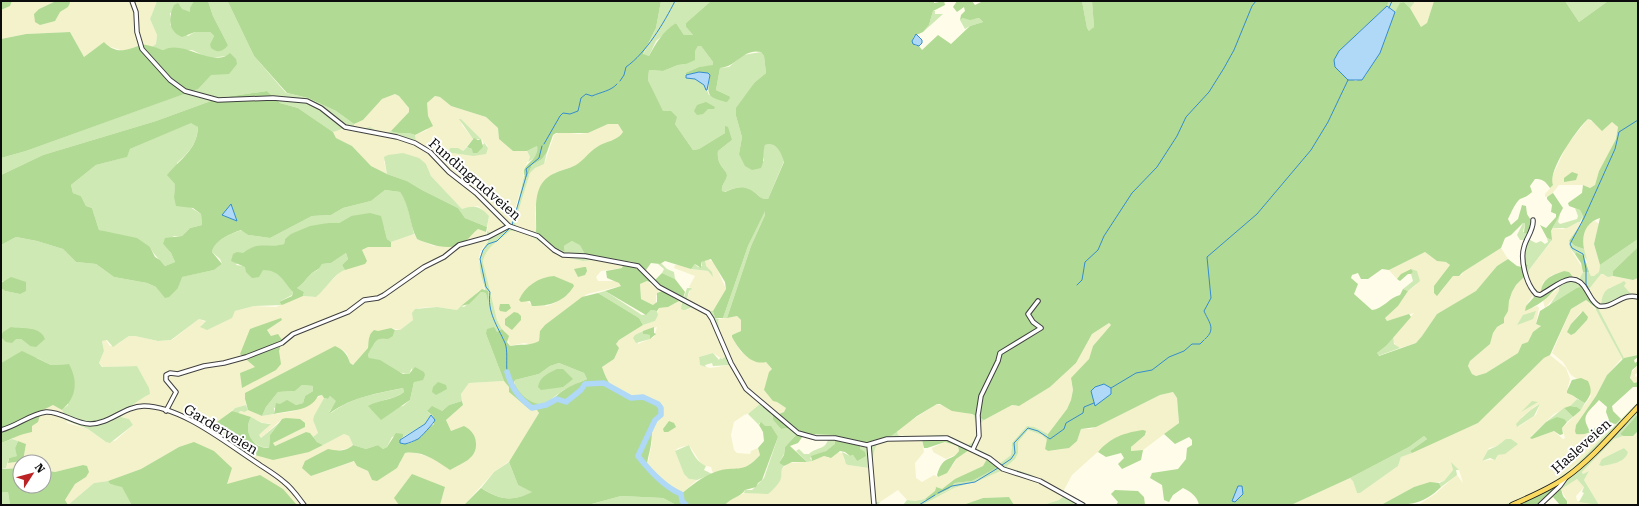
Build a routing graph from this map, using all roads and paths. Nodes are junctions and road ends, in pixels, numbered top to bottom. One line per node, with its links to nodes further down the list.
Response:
1 (132, 1): 3 (street, Fundingrudveien)
2 (1533, 220): 4 (street)
3 (509, 226): 7 (street); 9 (street, Fundingrudveien)
4 (1638, 297)
5 (1038, 301): 10 (street)
6 (1638, 407): 11 (main road, Hasleveien)
7 (166, 411): 8 (street, Garderveien); 12 (street, Garderveien)
8 (1, 430)
9 (869, 445): 10 (street, Fundingrudveien); 13 (street)
10 (973, 449): 14 (street, Fundingrudveien)
11 (1566, 477): 15 (main road, Hasleveien); 16 (street)
12 (304, 505)
13 (874, 505)
14 (1083, 505)
15 (1512, 505)
16 (1540, 505)

